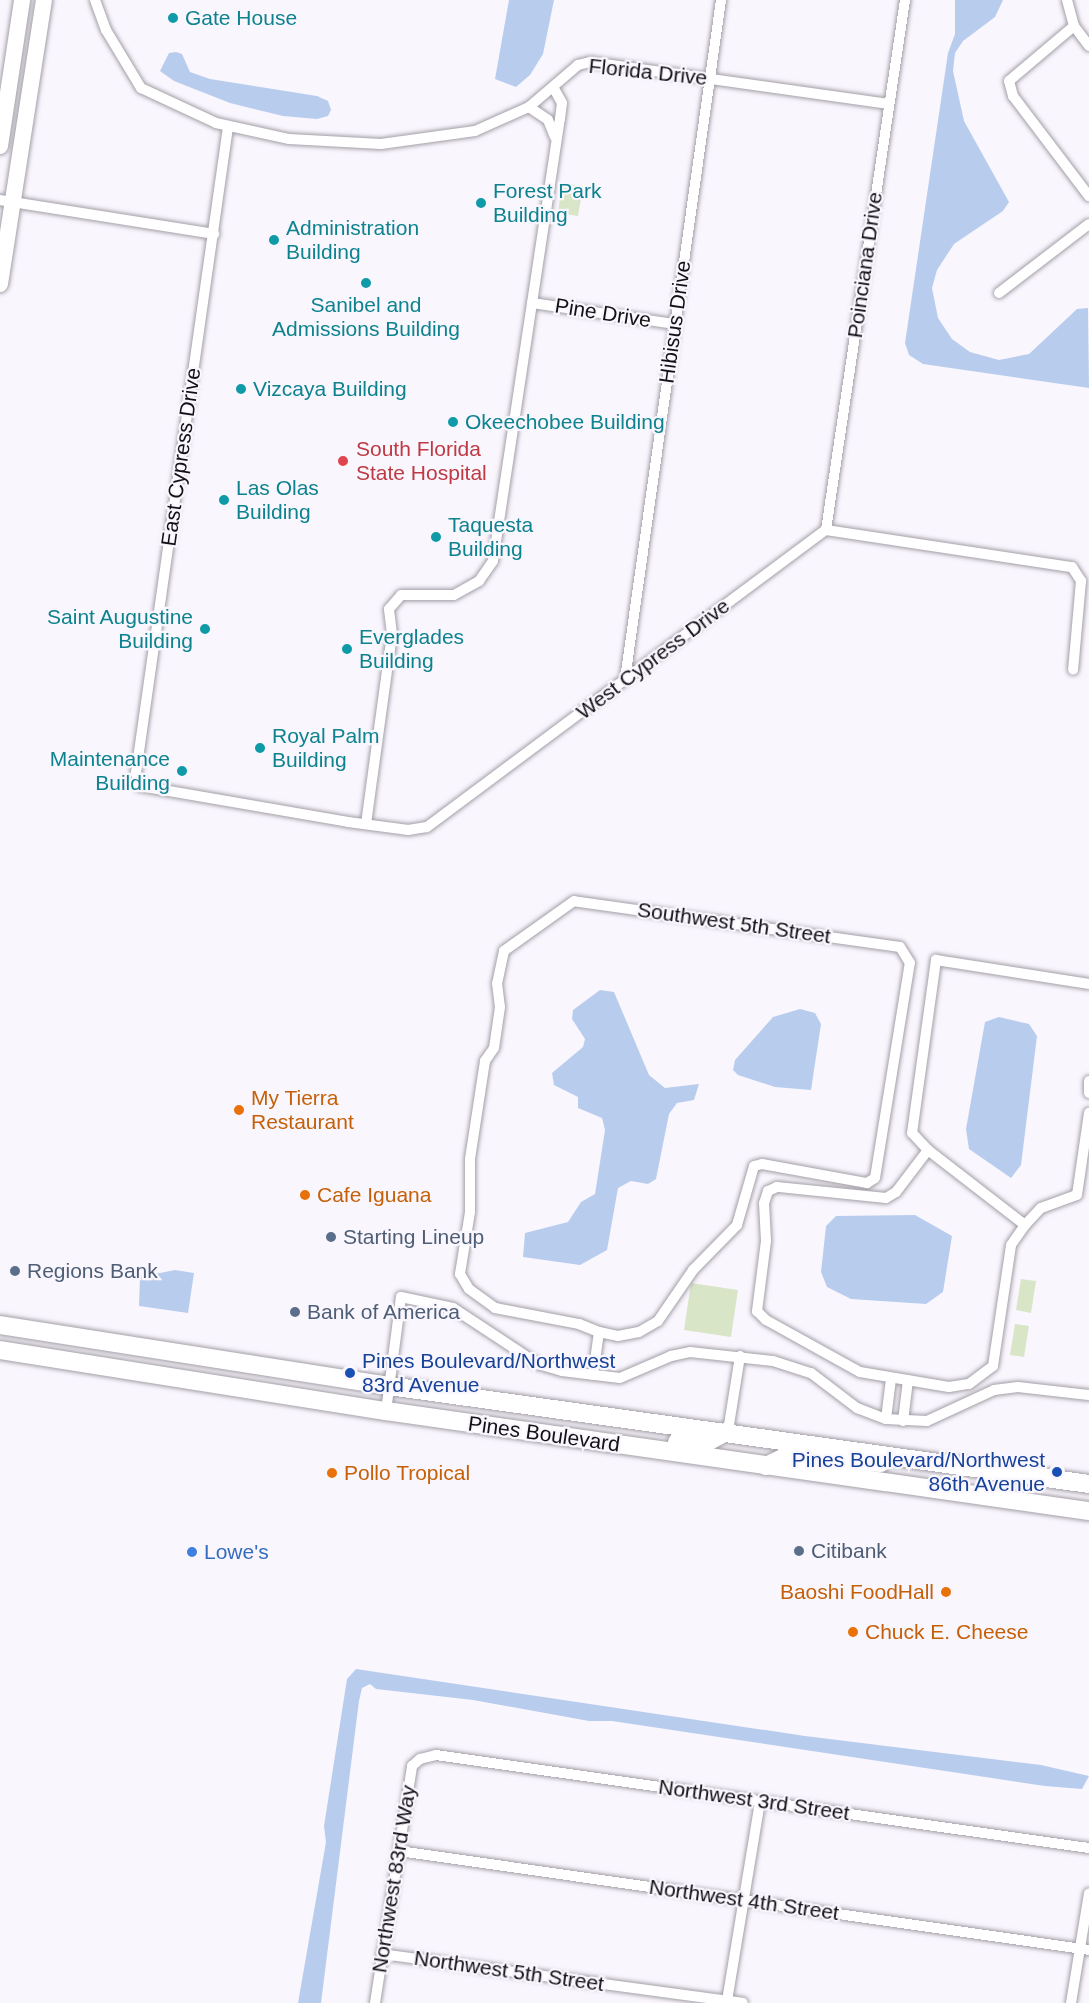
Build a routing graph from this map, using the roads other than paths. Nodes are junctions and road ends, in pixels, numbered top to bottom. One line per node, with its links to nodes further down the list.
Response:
1 (22, 0): 15 (main road)
2 (44, 0): 17 (main road)
3 (95, 0): 13 (street, Florida Drive)
4 (722, 0): 9 (street, Hibisus Drive)
5 (905, 0): 11 (street, Poinciana Drive)
6 (1067, 0): 7 (street)
7 (1074, 26): 8 (street); 16 (street)
8 (1089, 46)
9 (710, 79): 10 (street, Florida Drive); 11 (street, Florida Drive); 23 (street, Hibisus Drive)
10 (553, 87): 12 (street, Florida Drive); 14 (street)
11 (889, 104): 24 (street, Poinciana Drive)
12 (529, 108): 13 (street, Florida Drive); 14 (street)
13 (228, 127): 19 (street, East Cypress Drive)
14 (556, 140): 22 (street)
15 (0, 146)
16 (1089, 196)
17 (6, 201): 19 (street); 20 (main road)
18 (1089, 224): 21 (street)
19 (214, 234): 27 (street, East Cypress Drive)
20 (0, 284)
21 (999, 293)
22 (532, 303): 23 (street, Pine Drive); 28 (street)
23 (675, 324): 26 (street, Hibisus Drive)
24 (826, 530): 25 (street); 26 (street, West Cypress Drive)
25 (1073, 670)
26 (625, 679): 28 (street, West Cypress Drive)
27 (140, 786): 28 (street, West Cypress Drive)
28 (366, 824)
29 (1089, 984): 33 (street)
30 (1089, 1081): 31 (street)
31 (1089, 1093)
32 (1089, 1113): 34 (street)
33 (928, 1150): 34 (street); 44 (street)
34 (1025, 1226): 45 (street)
35 (0, 1324): 37 (highway, Pines Boulevard)
36 (599, 1332): 36 (street, Southwest 5th Street); 43 (street)
37 (114, 1341): 40 (highway); 41 (highway, Pines Boulevard)
38 (0, 1350): 40 (highway, Pines Boulevard)
39 (740, 1356): 43 (street); 49 (street); 51 (street)
40 (70, 1360): 42 (highway, Pines Boulevard)
41 (228, 1360): 42 (highway); 46 (highway, Pines Boulevard)
42 (115, 1367): 48 (highway, Pines Boulevard)
43 (593, 1375): 46 (street)
44 (891, 1379): 45 (street); 49 (street)
45 (908, 1380): 50 (street)
46 (388, 1386): 48 (street); 51 (highway, Pines Boulevard)
47 (1089, 1395): 50 (street)
48 (386, 1411): 52 (highway, Pines Boulevard)
49 (886, 1419): 50 (street)
50 (903, 1421)
51 (728, 1431): 52 (highway); 53 (highway, Pines Boulevard)
52 (576, 1438): 54 (highway, Pines Boulevard)
53 (918, 1459): 54 (highway); 55 (highway, Pines Boulevard)
54 (766, 1466): 56 (highway, Pines Boulevard)
55 (1089, 1484)
56 (1089, 1511)
57 (420, 1759): 58 (street, Northwest 3rd Street); 60 (street, Northwest 83rd Way)
58 (760, 1801): 59 (street, Northwest 3rd Street); 62 (street)
59 (1089, 1848)
60 (399, 1851): 62 (street, Northwest 4th Street); 64 (street, Northwest 83rd Way)
61 (1089, 1893): 63 (street)
62 (744, 1900): 63 (street, Northwest 4th Street); 65 (street)
63 (1084, 1950): 68 (street)
64 (382, 1954): 65 (street, Northwest 5th Street); 66 (street, Northwest 83rd Way)
65 (728, 2001): 67 (street, Northwest 5th Street)
66 (375, 2003)
67 (743, 2003)
68 (1071, 2003)

